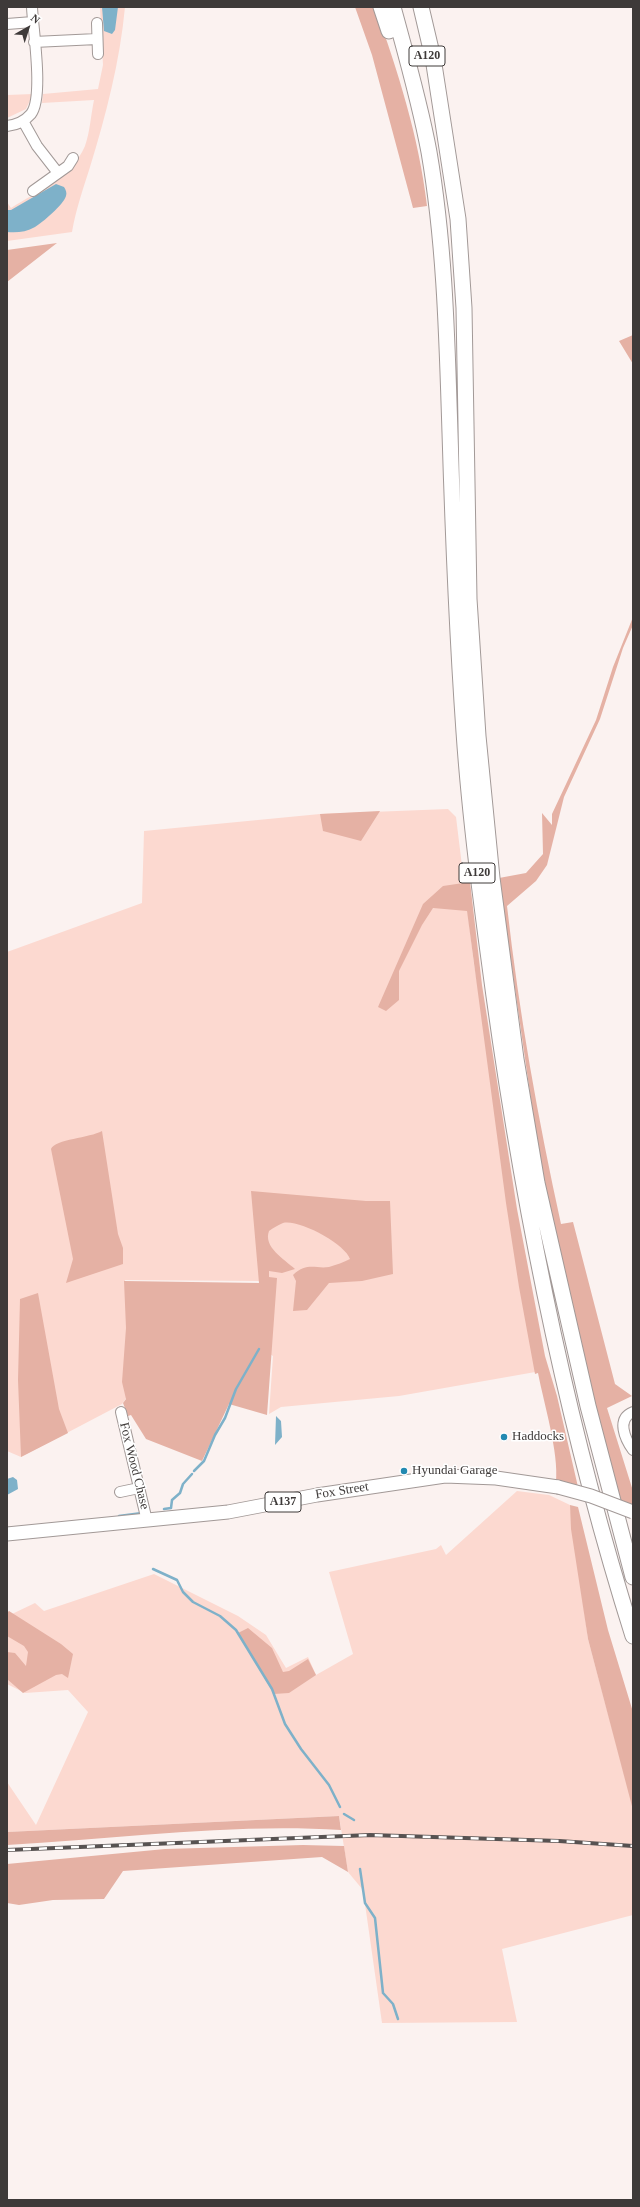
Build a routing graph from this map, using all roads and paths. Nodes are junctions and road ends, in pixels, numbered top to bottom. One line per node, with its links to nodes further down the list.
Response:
1 (32, 7): 6 (street)
2 (382, 7): 12 (highway, A120)
3 (393, 7): 12 (highway, A120)
4 (413, 7): 13 (highway, A120)
5 (421, 7): 13 (highway, A120)
6 (33, 22): 8 (street); 10 (street)
7 (96, 23): 9 (street)
8 (7, 24)
9 (97, 39): 10 (street); 11 (street)
10 (34, 42): 14 (street)
11 (98, 54)
12 (418, 96): 28 (highway, A120)
13 (442, 106): 27 (highway, A120)
14 (23, 121): 15 (street); 17 (street)
15 (7, 126)
16 (73, 158): 17 (street)
17 (58, 174): 18 (street)
18 (33, 191)
19 (121, 1412): 22 (street, Fox Wood Chase)
20 (633, 1412): 21 (street)
21 (633, 1450)
22 (139, 1488): 23 (street); 25 (street, Fox Wood Chase)
23 (120, 1492)
24 (633, 1512): 25 (main road, Fox Street / A137, bridge)
25 (145, 1514): 26 (main road, Fox Street / A137)
26 (7, 1534)
27 (633, 1577)
28 (633, 1636)

